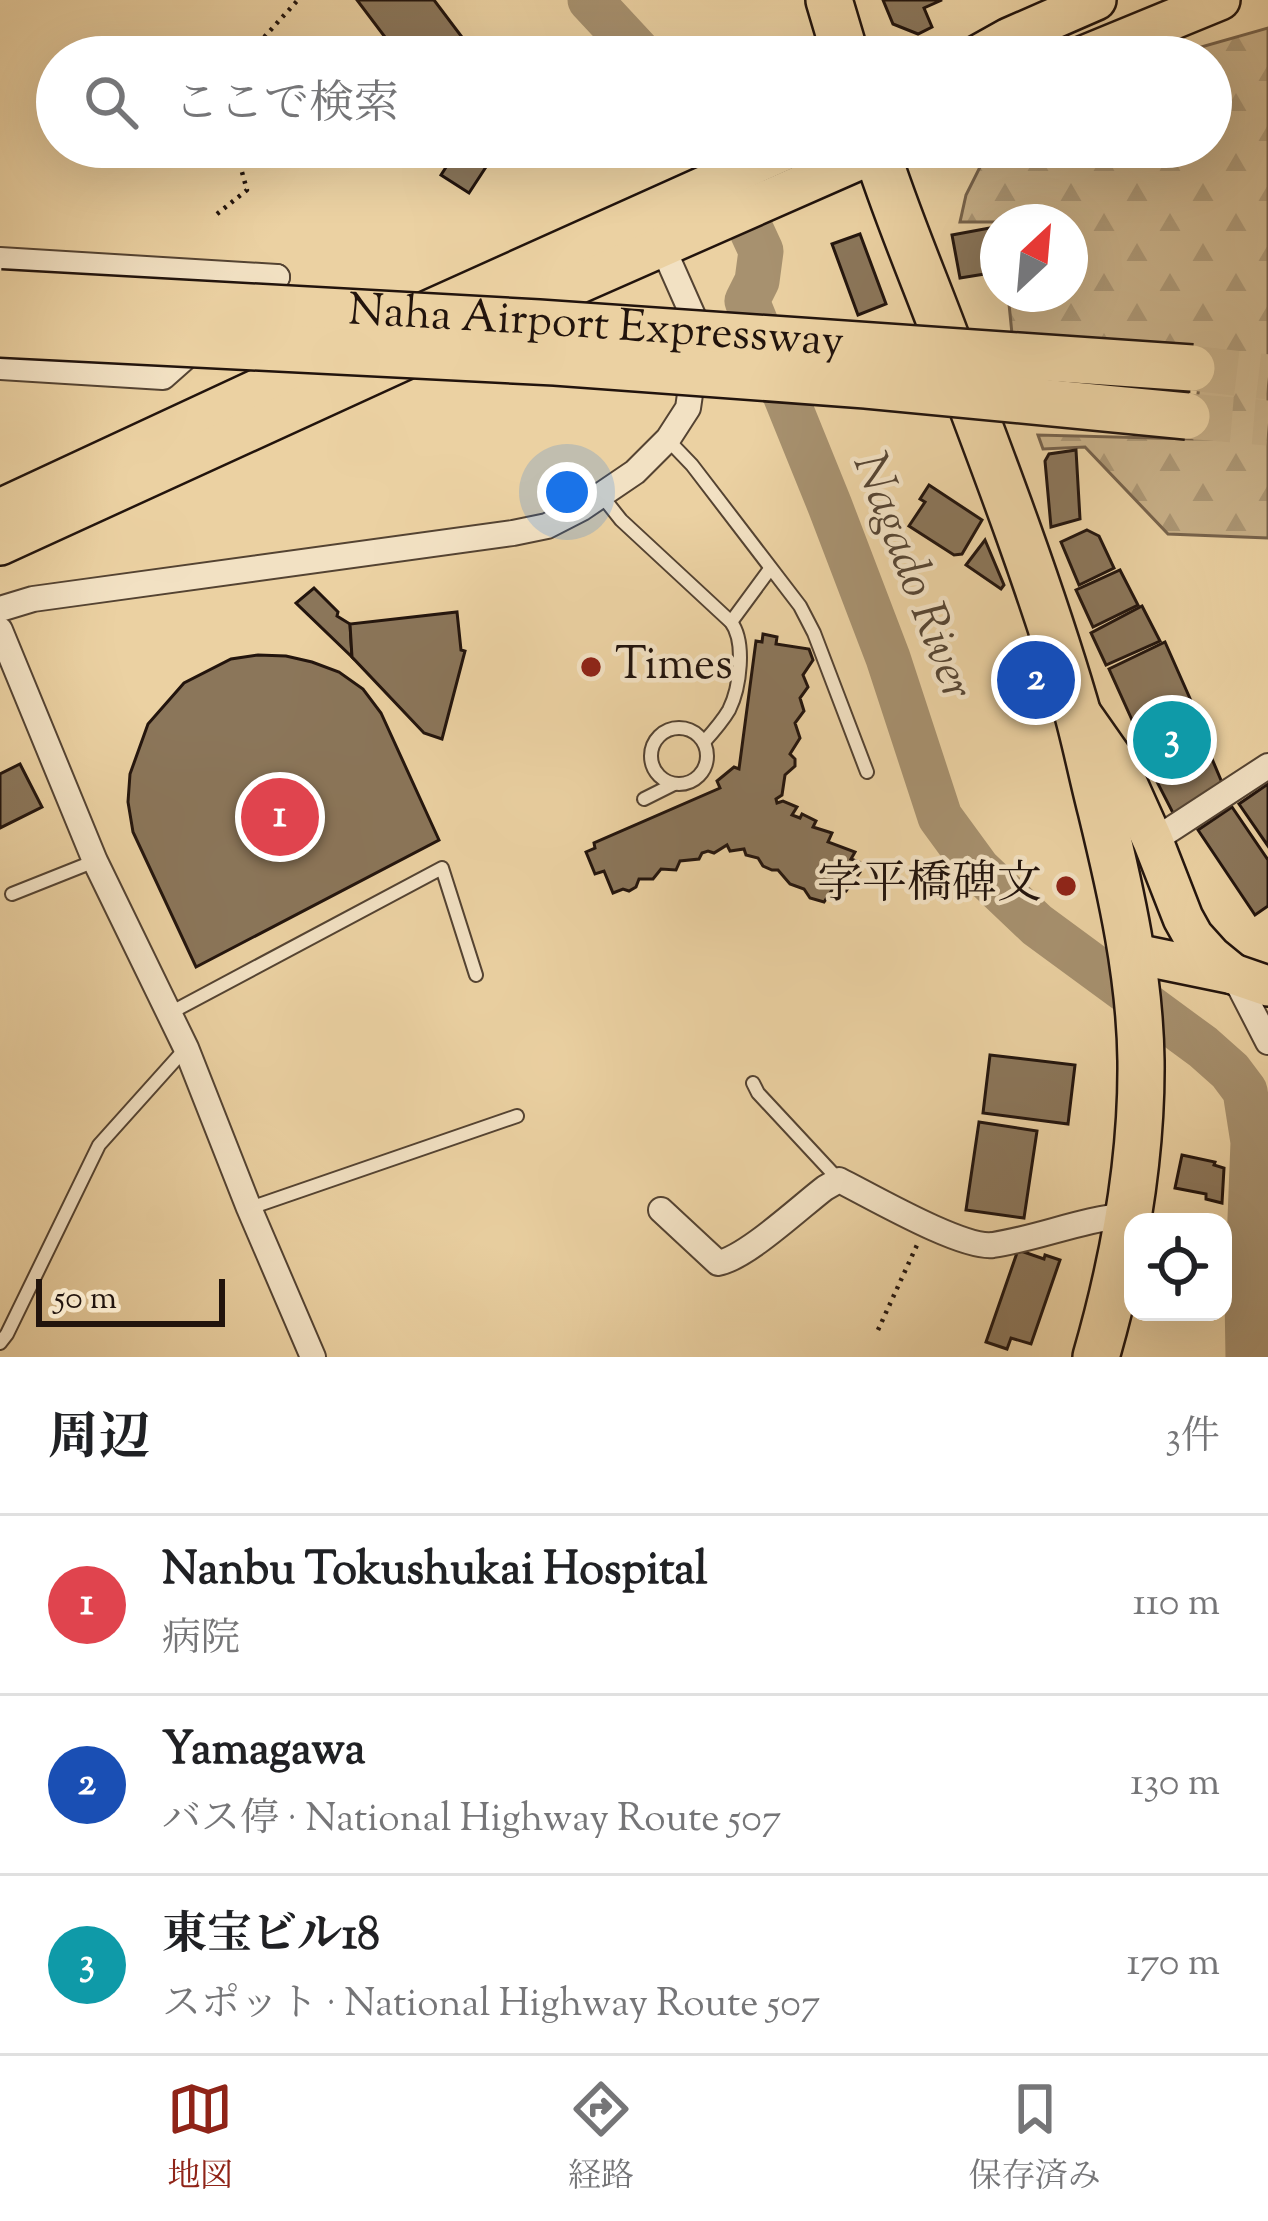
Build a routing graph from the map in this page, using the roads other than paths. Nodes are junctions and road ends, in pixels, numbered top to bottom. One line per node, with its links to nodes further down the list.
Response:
1 (829, 0): 4 (highway)
2 (1096, 0): 5 (main road)
3 (1220, 0): 6 (main road)
4 (840, 36)
5 (1014, 36)
6 (1133, 36)
7 (777, 168): 19 (main road)
8 (779, 168): 10 (main road)
9 (885, 168): 25 (highway)
10 (679, 240): 17 (street); 20 (main road)
11 (0, 260): 14 (street)
12 (0, 293): 15 (highway, Naha Airport Expressway, bridge)
13 (0, 334): 16 (highway, Naha Airport Expressway, bridge)
14 (0, 367)
15 (1192, 368)
16 (1187, 416)
17 (668, 439): 18 (street); 21 (lane)
18 (602, 495): 22 (street); 23 (lane)
19 (0, 508)
20 (0, 545)
21 (770, 568): 23 (lane); 28 (lane)
22 (0, 609)
23 (731, 622): 26 (lane)
24 (0, 630): 32 (street)
25 (1076, 706): 31 (main road); 34 (highway)
26 (704, 742): 29 (lane); 29 (lane)
27 (1268, 766): 31 (street)
28 (867, 772)
29 (674, 784): 30 (lane)
30 (644, 799)
31 (1153, 841): 36 (main road)
32 (95, 861): 33 (lane); 37 (street)
33 (12, 894)
34 (1131, 956): 36 (main road); 45 (highway)
35 (476, 975): 37 (lane)
36 (1251, 980): 38 (street)
37 (168, 1014): 39 (street)
38 (1268, 1042)
39 (186, 1048): 43 (street); 48 (lane)
40 (753, 1083): 42 (lane)
41 (517, 1116): 43 (lane)
42 (839, 1180): 44 (street); 46 (street)
43 (249, 1208): 49 (street)
44 (662, 1210)
45 (1129, 1213)
46 (1124, 1215)
47 (1124, 1241): 50 (highway)
48 (0, 1343)
49 (313, 1357)
50 (1096, 1357)

